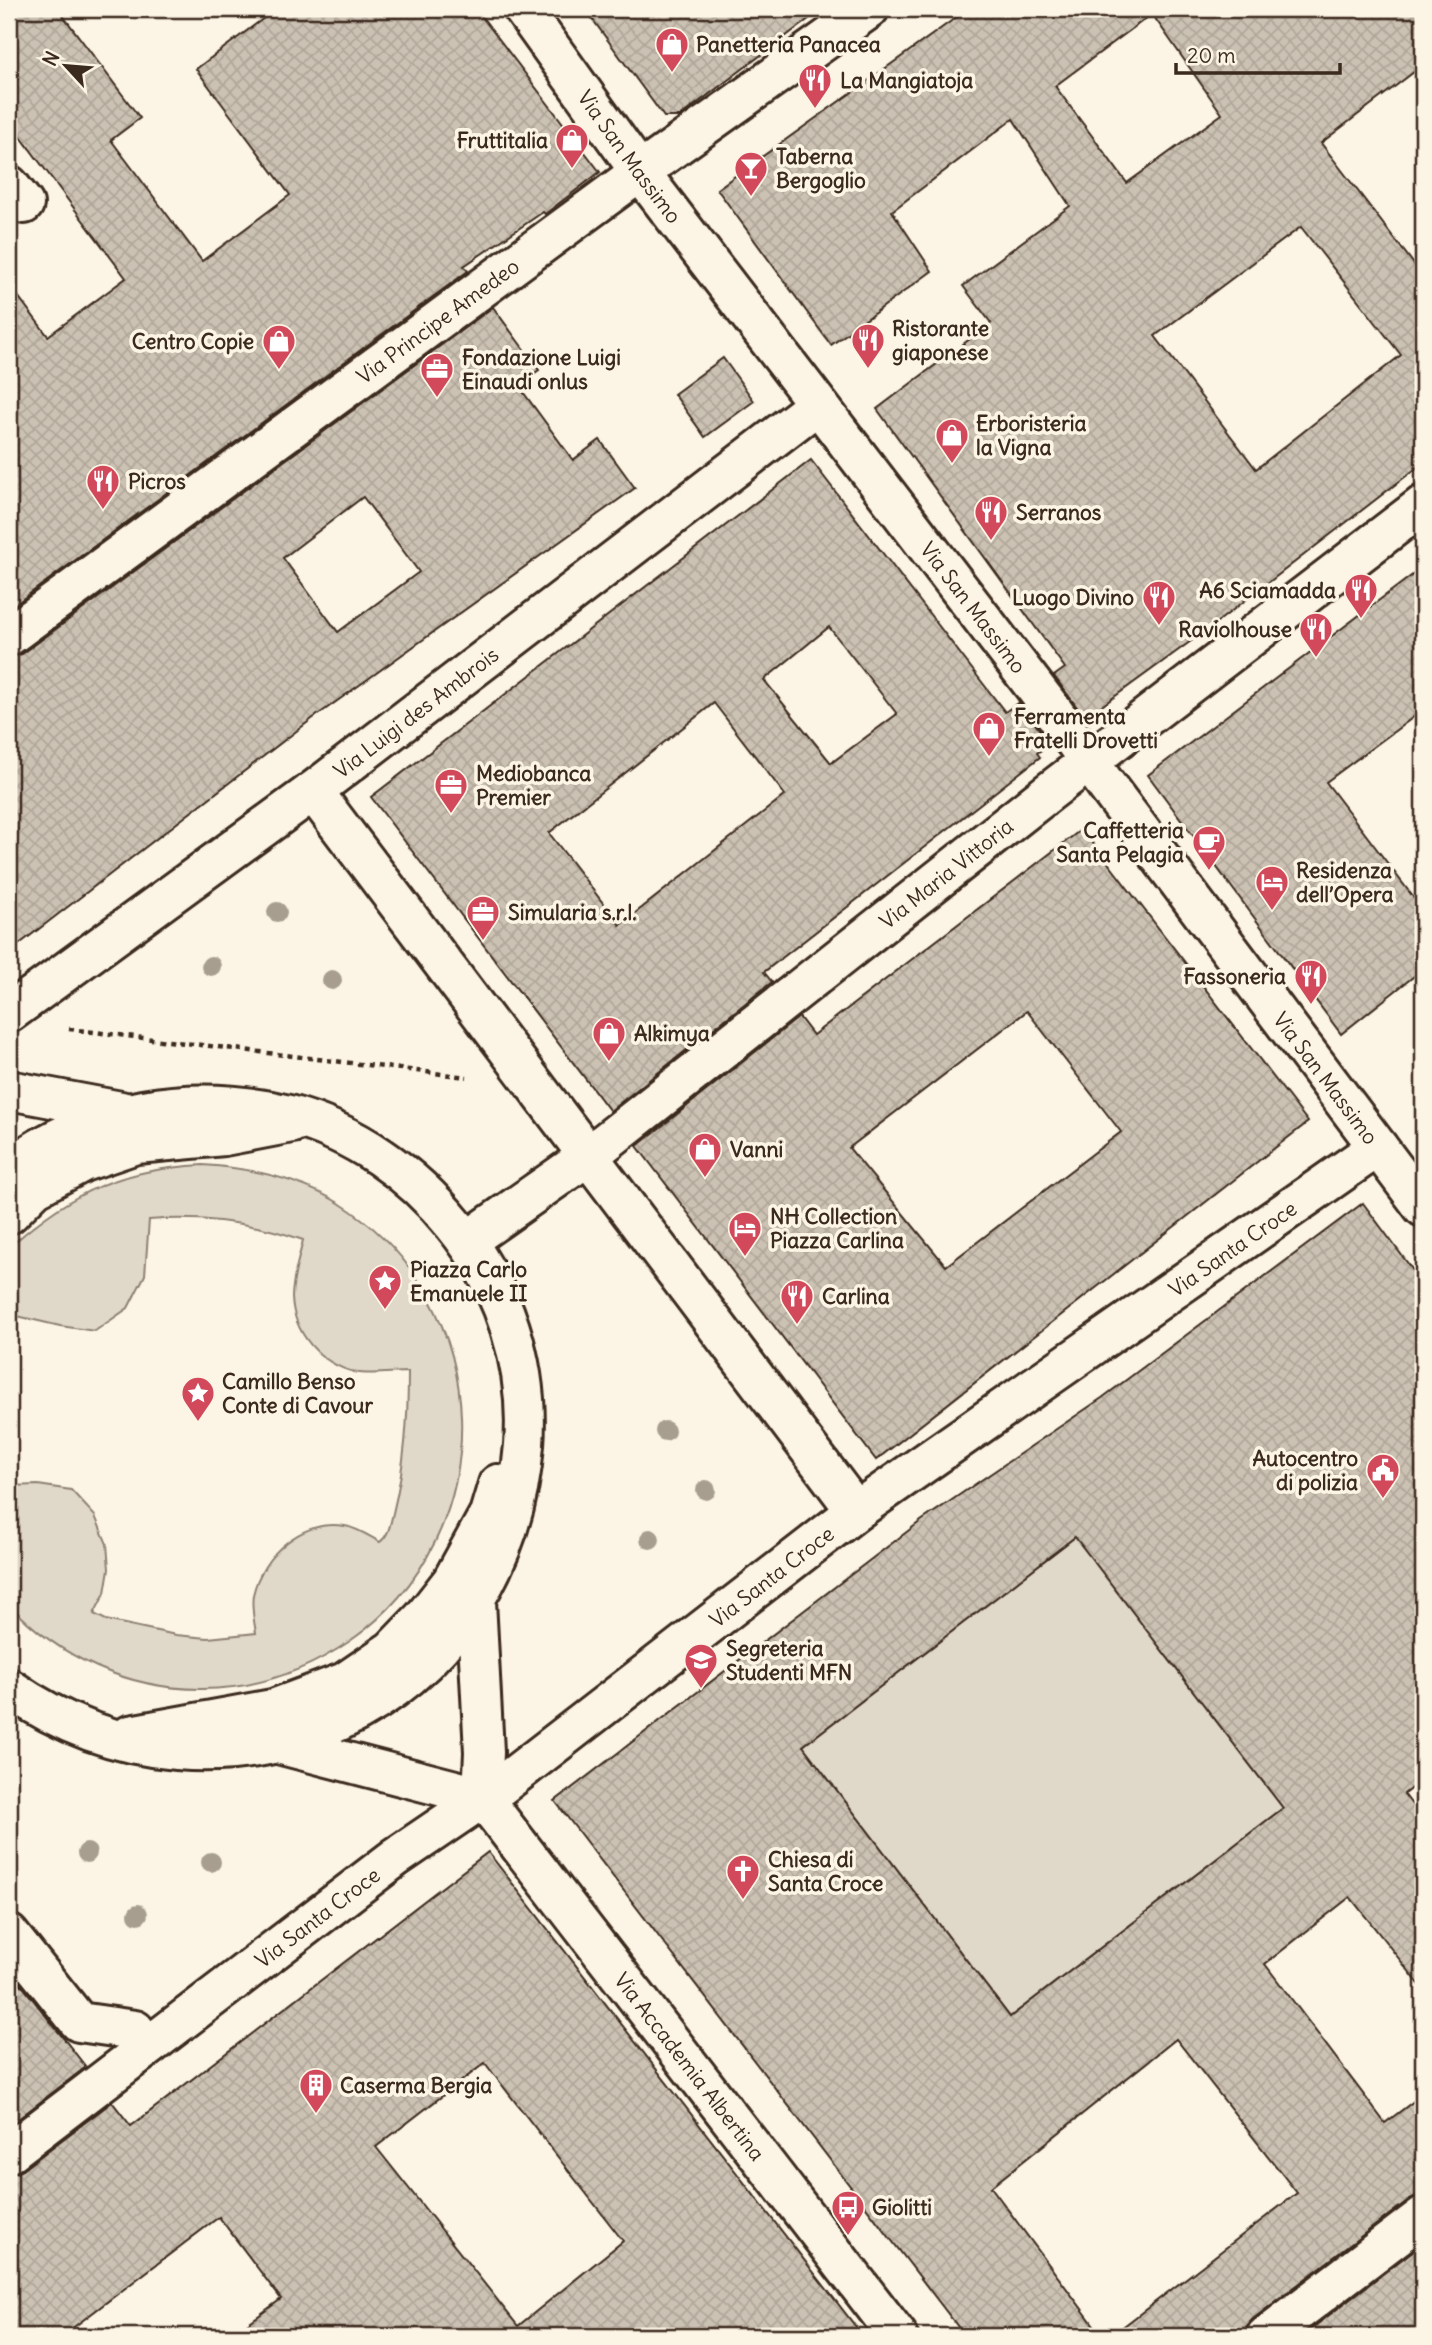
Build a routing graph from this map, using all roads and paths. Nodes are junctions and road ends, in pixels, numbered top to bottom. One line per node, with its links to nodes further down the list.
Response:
1 (523, 9): 3 (street, Via San Massimo)
2 (869, 9): 3 (street, Via Principe Amedeo)
3 (640, 172): 4 (street, Via San Massimo); 6 (street, Via Principe Amedeo)
4 (817, 405): 7 (street, Via San Massimo); 8 (street, Via Luigi des Ambrois)
5 (1423, 505): 7 (street, Via Maria Vittoria)
6 (9, 636)
7 (1088, 762): 14 (street, Via San Massimo); 15 (street, Via Maria Vittoria)
8 (313, 791): 9 (street, Via Luigi des Ambrois); 10 (street)
9 (23, 1001): 10 (path)
10 (534, 1081): 15 (street)
11 (9, 1090): 12 (street)
12 (127, 1112): 13 (street); 16 (street)
13 (307, 1120): 18 (street); 19 (street)
14 (1378, 1147): 17 (street, Via San Massimo); 21 (street, Via Santa Croce)
15 (588, 1156): 19 (street, Via Maria Vittoria); 21 (street)
16 (9, 1168)
17 (1423, 1207)
18 (9, 1213)
19 (467, 1241): 20 (street)
20 (522, 1377): 22 (street); 24 (street)
21 (856, 1511): 26 (street, Via Santa Croce)
22 (476, 1601): 25 (street); 26 (street)
23 (9, 1688): 24 (street)
24 (114, 1738): 25 (street)
25 (276, 1744): 26 (street)
26 (482, 1797): 28 (street, Via Santa Croce); 31 (street, Via Accademia Albertina)
27 (9, 1934): 28 (street)
28 (147, 2045): 29 (street, Via Santa Croce)
29 (9, 2153)
30 (1423, 2216): 32 (street)
31 (898, 2336)
32 (1266, 2336)

